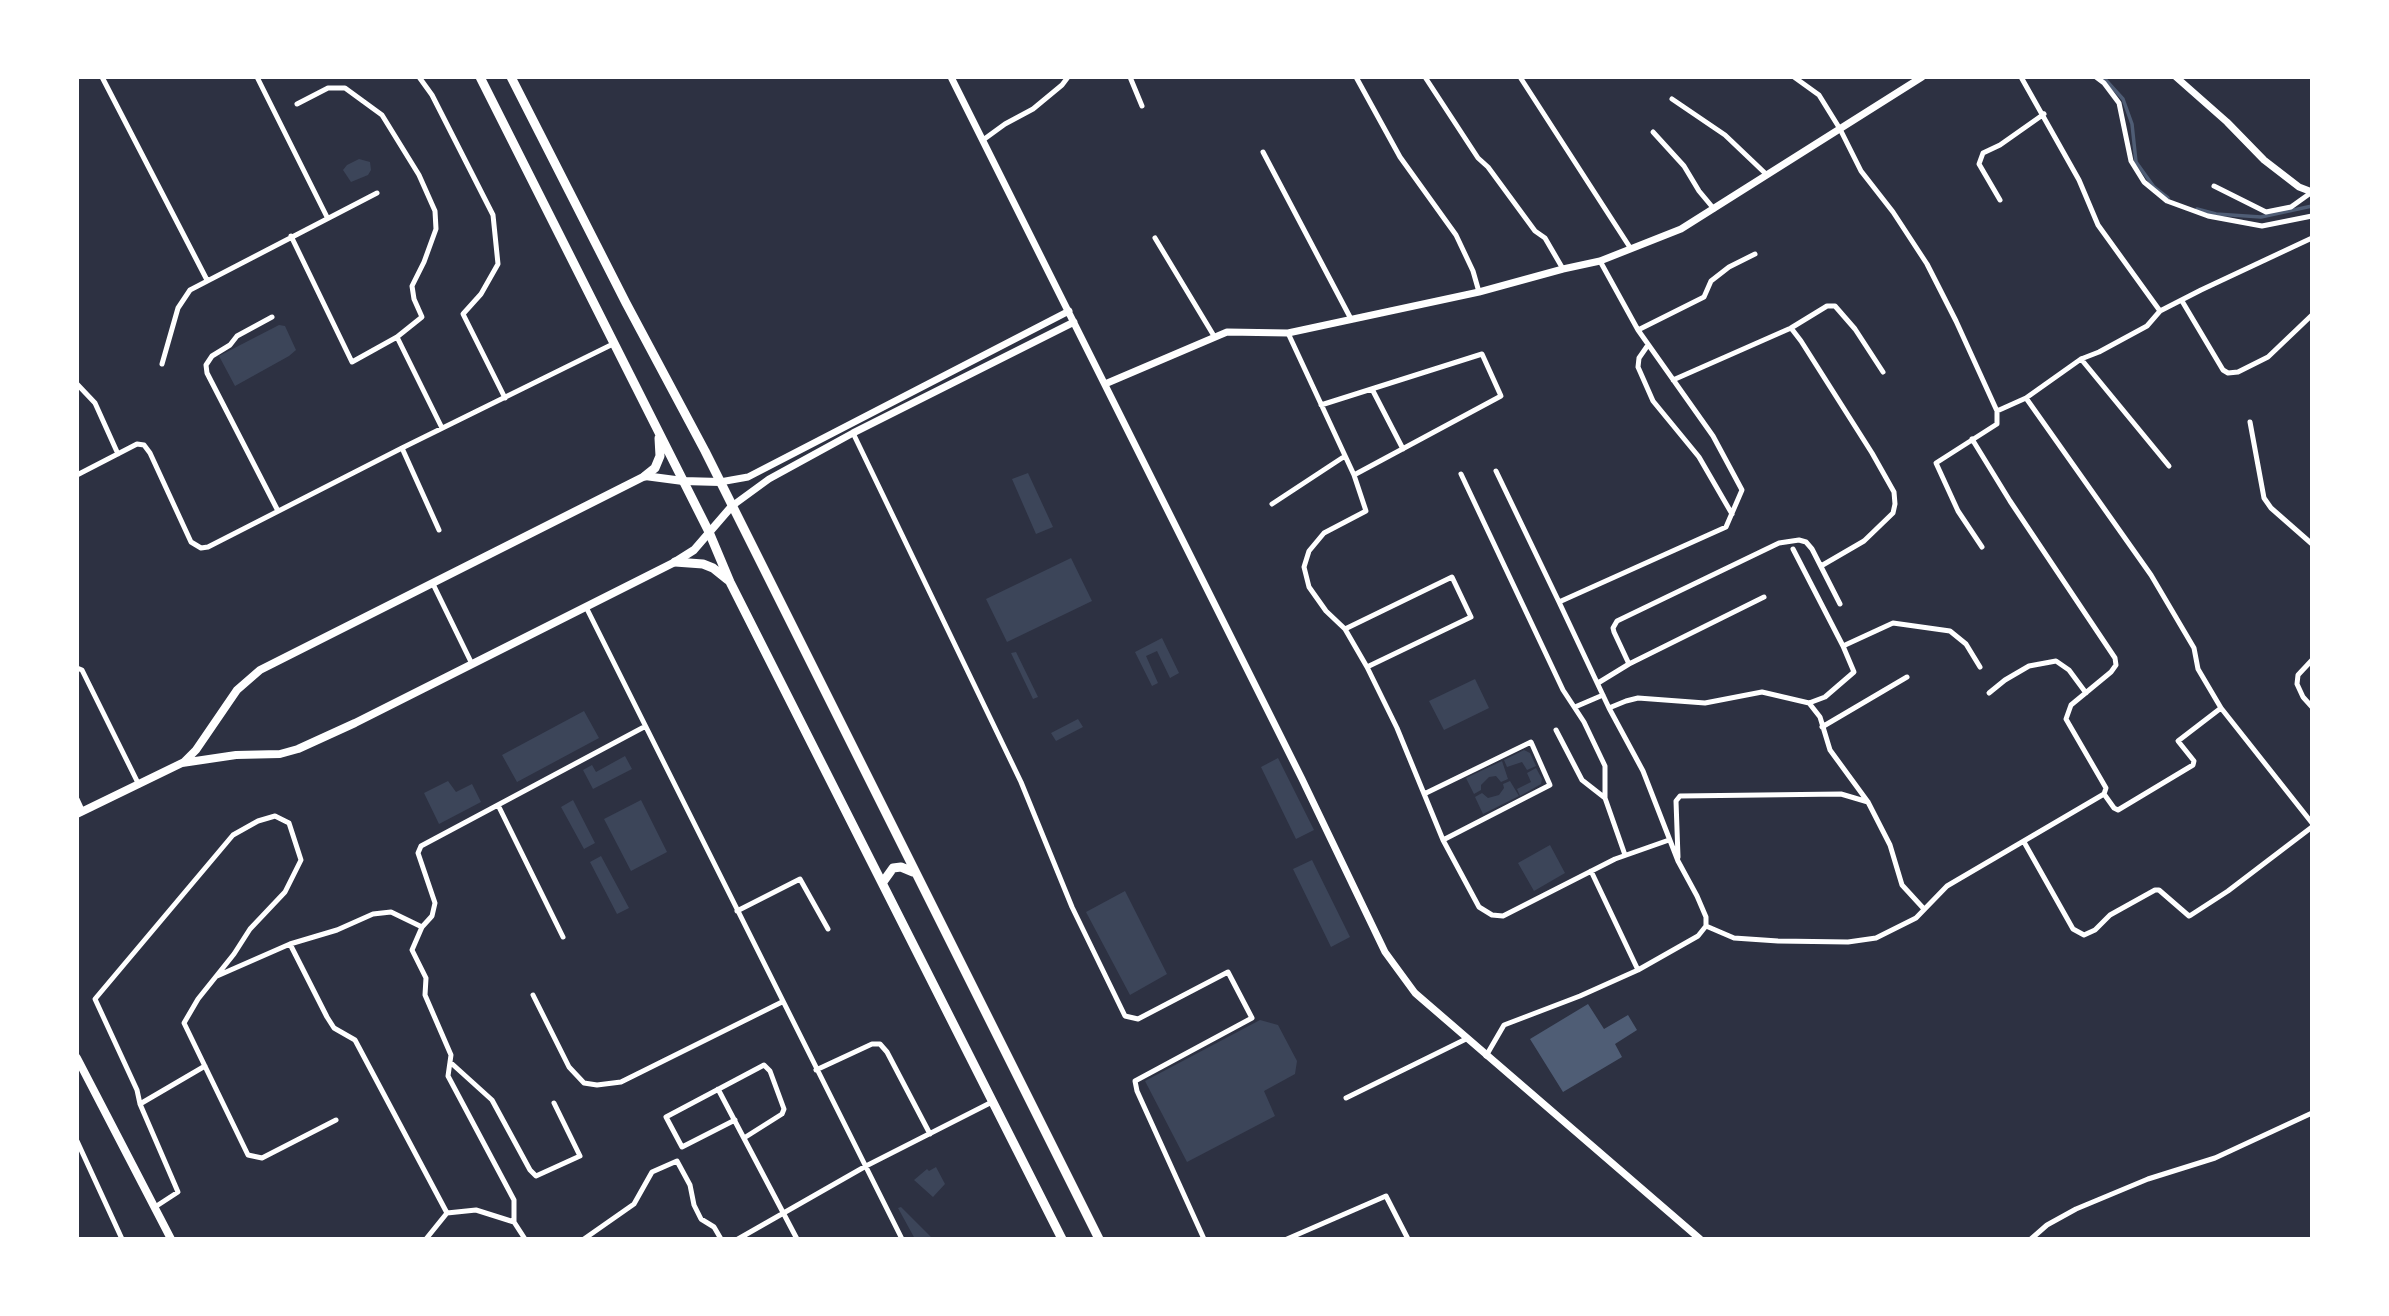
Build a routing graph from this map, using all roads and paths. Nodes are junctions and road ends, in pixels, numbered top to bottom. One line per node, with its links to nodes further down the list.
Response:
1 (102, 77): 42 (street)
2 (257, 77): 34 (street)
3 (419, 77): 65 (street)
4 (480, 77): 56 (main road)
5 (511, 77): 85 (main road)
6 (951, 77): 25 (street)
7 (1058, 77): 18 (street)
8 (1068, 77): 18 (street)
9 (1130, 77): 21 (street)
10 (1356, 77): 43 (street)
11 (1425, 77): 41 (street)
12 (1520, 77): 38 (street)
13 (1794, 77): 23 (street)
14 (1922, 77): 23 (street)
15 (2021, 77): 22 (street)
16 (2096, 77): 33 (street)
17 (2176, 77): 30 (street)
18 (1062, 85): 25 (street)
19 (1672, 99): 27 (street)
20 (297, 104): 55 (street)
21 (1142, 106)
22 (2044, 114): 31 (street); 46 (street)
23 (1840, 129): 27 (street); 68 (street)
24 (1653, 132): 32 (street)
25 (983, 140): 45 (street)
26 (1264, 152): 49 (street)
27 (1767, 175): 32 (street)
28 (2214, 186): 30 (street)
29 (377, 192): 34 (street)
30 (2312, 192)
31 (2000, 201)
32 (1714, 209): 38 (street)
33 (2312, 216)
34 (327, 217): 35 (street)
35 (291, 236): 42 (street); 55 (street)
36 (2312, 237): 44 (street)
37 (1154, 238): 54 (street)
38 (1631, 249): 40 (street)
39 (1755, 254): 52 (street)
40 (1600, 261): 41 (street); 52 (street)
41 (1563, 269): 43 (street)
42 (207, 280): 59 (street)
43 (1479, 292): 49 (street)
44 (2182, 301): 46 (street); 47 (street)
45 (1069, 311): 50 (street); 85 (street)
46 (2160, 311): 58 (street)
47 (2312, 315)
48 (272, 317): 88 (street)
49 (1351, 319): 53 (street)
50 (1074, 322): 63 (street); 72 (street)
51 (1791, 328): 60 (street); 61 (street); 96 (street)
52 (1638, 330): 57 (street)
53 (1288, 333): 54 (street); 67 (street)
54 (1214, 336): 63 (street)
55 (397, 337): 70 (street)
56 (613, 344): 65 (street); 71 (main road)
57 (1648, 345): 61 (street); 89 (street)
58 (2081, 359): 66 (street); 78 (street)
59 (162, 364)
60 (1883, 372)
61 (1674, 380): 89 (street)
62 (77, 384): 76 (street)
63 (1105, 384): 153 (street)
64 (1372, 388): 67 (street); 75 (street); 75 (street)
65 (505, 398): 70 (street)
66 (2026, 398): 68 (street); 120 (street)
67 (1321, 405): 77 (street)
68 (1997, 411): 73 (street)
69 (2250, 422): 92 (street)
70 (442, 428): 74 (street)
71 (659, 432): 83 (main road); 84 (main road)
72 (853, 433): 87 (street); 187 (street)
73 (1972, 439): 93 (street); 113 (street)
74 (401, 448): 88 (street); 90 (street)
75 (1403, 449): 82 (street)
76 (118, 454): 81 (street); 88 (street)
77 (1345, 456): 82 (street); 86 (street)
78 (2169, 466)
79 (1496, 471): 100 (street)
80 (1461, 474): 117 (street)
81 (77, 475)
82 (1354, 475): 103 (street)
83 (645, 476): 84 (main road); 98 (main road)
84 (683, 481): 85 (main road); 91 (main road)
85 (720, 482): 87 (main road)
86 (1272, 504)
87 (732, 506): 91 (main road); 140 (main road)
88 (278, 511)
89 (1731, 514): 100 (street)
90 (439, 530)
91 (709, 532): 95 (main road); 97 (main road)
92 (2312, 544)
93 (1982, 547)
94 (1793, 549): 104 (street)
95 (675, 562): 97 (main road); 102 (main road)
96 (1821, 566): 101 (street); 107 (street)
97 (730, 582): 141 (main road)
98 (433, 583): 106 (street); 124 (main road)
99 (1764, 597): 107 (street)
100 (1559, 602): 112 (street)
101 (1840, 604)
102 (586, 607): 106 (main road); 121 (street)
103 (1345, 629): 108 (street); 108 (street)
104 (1843, 646): 109 (street); 116 (street)
105 (2312, 660): 118 (street)
106 (472, 664): 124 (main road)
107 (1629, 664): 112 (street)
108 (1367, 667): 126 (street)
109 (1980, 667)
110 (77, 668): 125 (street)
111 (1907, 677): 122 (street)
112 (1598, 684): 115 (street)
113 (2086, 693): 114 (street); 127 (street)
114 (1989, 694)
115 (1603, 695): 117 (street); 119 (street)
116 (1809, 703): 119 (street); 122 (street)
117 (1575, 707): 128 (street)
118 (2312, 707)
119 (1609, 708): 134 (street)
120 (2221, 708): 127 (street); 133 (street)
121 (644, 727): 131 (street); 143 (street)
122 (1822, 727): 130 (street)
123 (1556, 730): 128 (street)
124 (182, 763): 125 (main road)
125 (139, 785): 132 (main road)
126 (1424, 794): 135 (street); 135 (street)
127 (2104, 794): 136 (street)
128 (1605, 797): 137 (street)
129 (77, 799): 132 (street)
130 (1868, 802): 138 (street); 142 (street)
131 (498, 805): 145 (street); 147 (street)
132 (80, 813)
133 (2312, 825): 136 (street)
134 (1669, 839): 137 (street); 138 (street)
135 (1443, 840): 139 (street)
136 (2024, 842): 142 (street)
137 (1625, 855): 139 (street)
138 (1678, 861): 144 (street)
139 (1591, 871): 149 (street)
140 (915, 873): 141 (main road); 186 (main road)
141 (883, 883): 161 (main road)
142 (1924, 909): 144 (street)
143 (737, 911): 146 (street); 152 (street)
144 (1706, 926): 149 (street)
145 (422, 927): 148 (street); 156 (street)
146 (828, 929)
147 (563, 937)
148 (290, 944): 150 (street); 172 (street)
149 (1638, 970): 154 (street)
150 (215, 977): 157 (street); 163 (street)
151 (533, 995): 152 (street)
152 (782, 1002): 158 (street)
153 (1466, 1039): 154 (street); 160 (street)
154 (1486, 1056): 190 (street)
155 (77, 1058): 171 (main road)
156 (450, 1062): 162 (street); 174 (street)
157 (205, 1066): 163 (street); 165 (street)
158 (816, 1070): 167 (street); 170 (street)
159 (718, 1089): 166 (street); 166 (street); 168 (street)
160 (1346, 1097)
161 (992, 1102): 167 (street); 185 (main road)
162 (554, 1103)
163 (140, 1104): 171 (street)
164 (2312, 1113): 191 (street)
165 (336, 1120)
166 (735, 1120): 168 (street)
167 (930, 1133): 170 (street)
168 (744, 1138): 173 (street)
169 (77, 1141): 176 (street)
170 (866, 1166): 173 (street); 184 (street)
171 (155, 1207): 177 (main road)
172 (447, 1213): 174 (street); 178 (street)
173 (784, 1214): 182 (street); 183 (street)
174 (514, 1222): 179 (street)
175 (113, 1239): 176 (street)
176 (121, 1239)
177 (171, 1239)
178 (426, 1239)
179 (525, 1239)
180 (584, 1239): 181 (street)
181 (721, 1239)
182 (738, 1239)
183 (797, 1239)
184 (902, 1239)
185 (1062, 1239)
186 (1099, 1239)
187 (1204, 1239)
188 (1287, 1239): 189 (street)
189 (1408, 1239)
190 (1700, 1239)
191 (2031, 1239)

